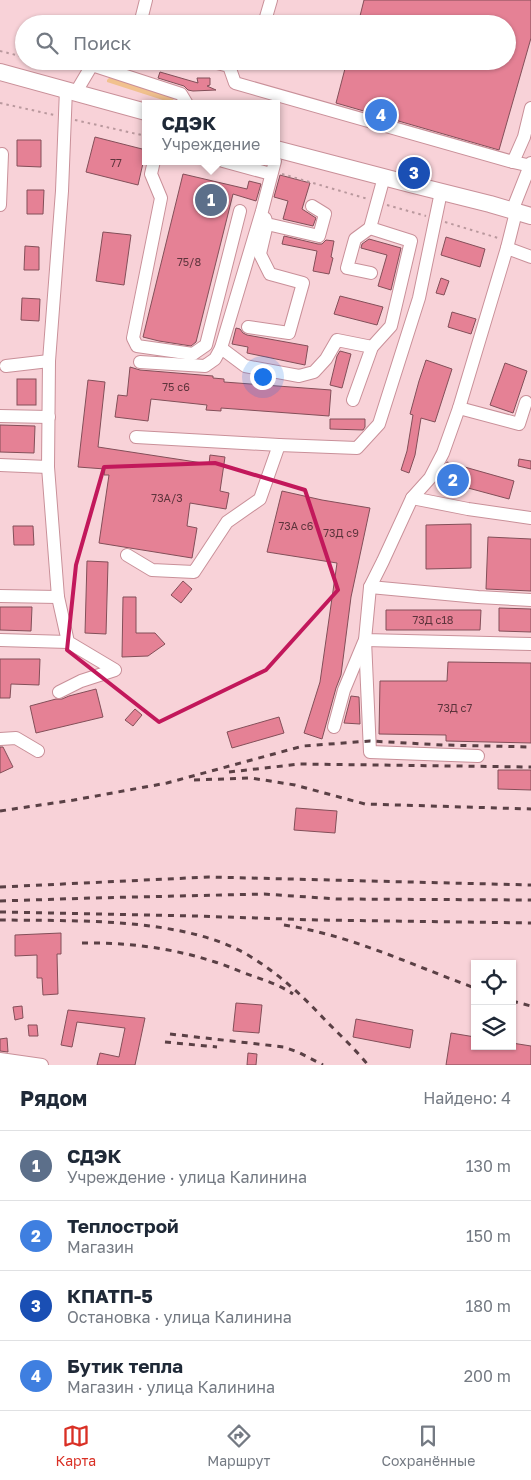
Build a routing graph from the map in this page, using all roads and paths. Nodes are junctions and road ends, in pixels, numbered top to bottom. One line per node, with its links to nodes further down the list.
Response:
1 (146, 0): 3 (street)
2 (271, 0): 4 (street)
3 (142, 15)
4 (267, 15)
5 (0, 51): 6 (path)
6 (15, 55)
7 (90, 70): 11 (street)
8 (115, 70): 12 (street)
9 (233, 70): 17 (street)
10 (4, 75): 11 (main road)
11 (71, 91): 14 (main road); 40 (street)
12 (185, 100)
13 (531, 108): 17 (street)
14 (142, 111)
15 (2, 154): 25 (street)
16 (280, 155): 23 (main road)
17 (513, 162): 18 (street)
18 (531, 164): 29 (street)
19 (153, 165): 32 (street)
20 (238, 165): 22 (street)
21 (273, 165): 22 (street)
22 (271, 174): 28 (street)
23 (384, 178): 24 (main road); 31 (street)
24 (441, 192): 29 (main road); 49 (street)
25 (0, 205)
26 (312, 206): 30 (street)
27 (240, 211): 32 (street)
28 (262, 211): 30 (street); 33 (street)
29 (520, 213): 34 (street)
30 (267, 224): 37 (street)
31 (370, 228): 36 (street); 38 (street)
32 (234, 236): 33 (street)
33 (253, 241): 39 (street)
34 (507, 248): 35 (street); 45 (street)
35 (531, 257)
36 (371, 273)
37 (248, 327)
38 (372, 347): 39 (street); 43 (street)
39 (222, 348): 41 (street)
40 (49, 361): 42 (street); 47 (street)
41 (140, 362)
42 (6, 366)
43 (353, 400)
44 (526, 402): 45 (street)
45 (459, 408): 52 (street)
46 (0, 416): 47 (street)
47 (49, 417): 51 (street)
48 (136, 437): 49 (street)
49 (280, 446): 54 (street)
50 (0, 465): 51 (street)
51 (48, 467): 57 (street)
52 (412, 498): 53 (street); 55 (street)
53 (531, 518)
54 (127, 555)
55 (370, 587): 58 (street); 60 (street)
56 (0, 596): 57 (street)
57 (58, 597): 61 (street)
58 (531, 600)
59 (0, 640): 61 (street)
60 (365, 640): 62 (street); 64 (street); 67 (street)
61 (68, 642): 63 (street)
62 (531, 644)
63 (59, 692)
64 (334, 727)
65 (0, 739): 66 (street)
66 (38, 751)
67 (478, 756)
68 (0, 1059): 69 (street)
69 (42, 1065)

